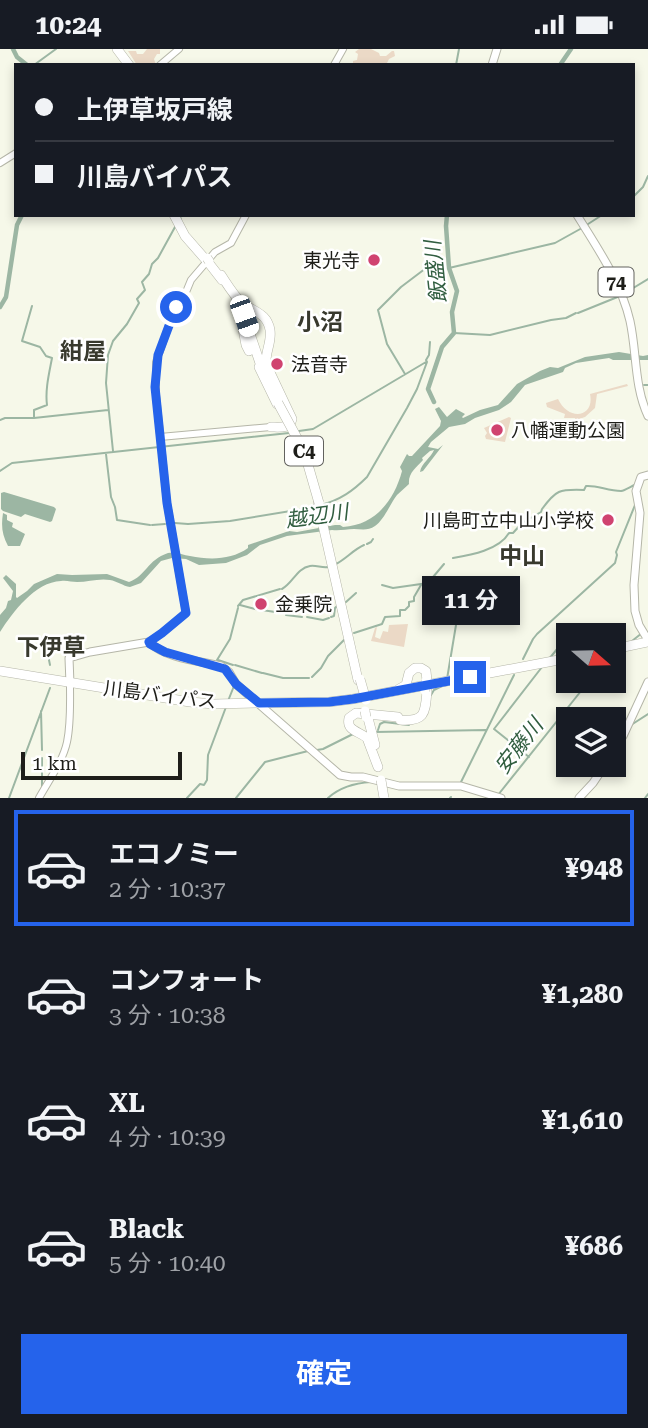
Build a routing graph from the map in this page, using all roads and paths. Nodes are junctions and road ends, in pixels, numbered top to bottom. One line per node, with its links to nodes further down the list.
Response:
1 (179, 49): 2 (main road)
2 (162, 63)
3 (176, 217): 6 (highway)
4 (245, 217): 13 (main road)
5 (578, 217): 11 (main road, 74)
6 (234, 299): 7 (highway); 8 (highway); 9 (highway, C4)
7 (265, 319): 9 (highway); 12 (highway)
8 (251, 348): 9 (highway); 10 (highway, C4)
9 (262, 364): 10 (highway, C4); 12 (highway)
10 (277, 403): 29 (highway, C4, bridge)
11 (648, 416)
12 (271, 427): 13 (main road)
13 (160, 437): 16 (main road)
14 (648, 475): 15 (main road)
15 (646, 639): 17 (highway)
16 (149, 642): 22 (main road); 27 (main road)
17 (626, 646)
18 (556, 661): 23 (highway, 川島バイパス)
19 (556, 661): 24 (highway, 川島バイパス)
20 (0, 672): 22 (highway, 川島バイパス)
21 (648, 682): 31 (main road)
22 (70, 684): 27 (highway, 川島バイパス); 36 (main road)
23 (441, 684): 25 (highway, 川島バイパス); 28 (highway)
24 (426, 686): 26 (highway, 川島バイパス); 26 (highway); 28 (highway)
25 (404, 691): 27 (highway, 川島バイパス); 28 (highway)
26 (388, 692): 27 (highway, 川島バイパス)
27 (260, 704): 35 (main road)
28 (425, 706): 30 (highway)
29 (365, 709): 30 (highway); 30 (highway); 32 (highway)
30 (397, 718): 32 (highway); 33 (highway)
31 (626, 727)
32 (368, 733): 33 (highway); 35 (highway)
33 (374, 743): 35 (highway)
34 (597, 777): 39 (main road)
35 (383, 781): 37 (highway, bridge); 38 (main road)
36 (39, 798)
37 (386, 798)
38 (501, 798)
39 (579, 798)

